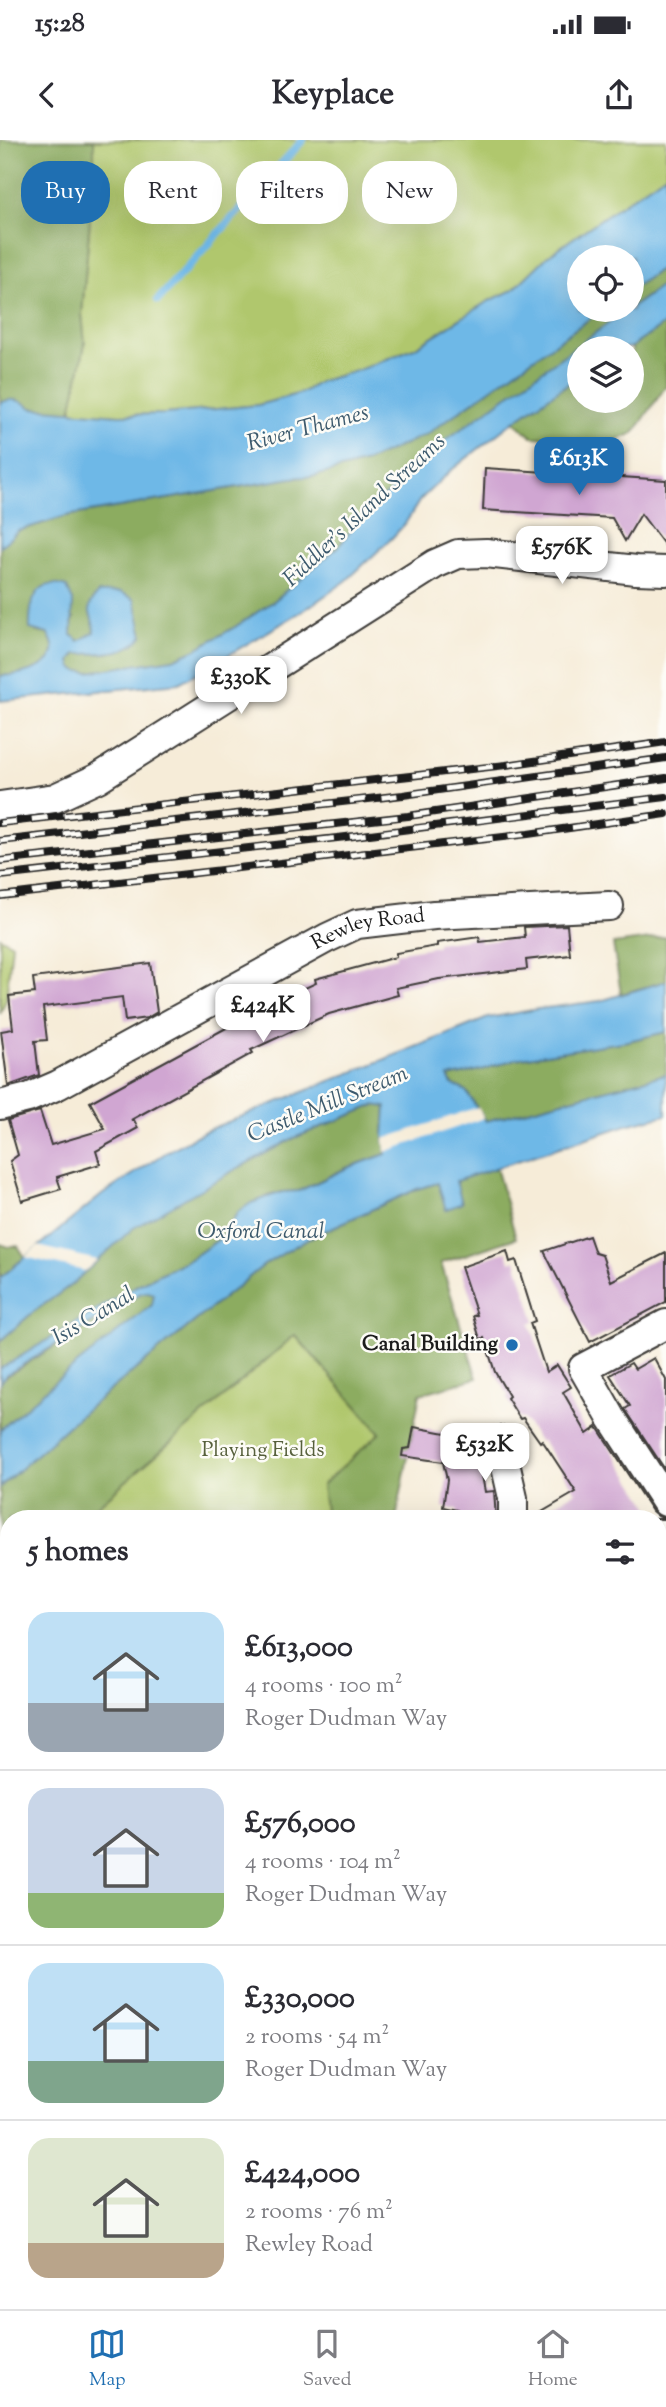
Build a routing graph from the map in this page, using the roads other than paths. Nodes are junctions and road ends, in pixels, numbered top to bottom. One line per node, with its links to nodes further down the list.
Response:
1 (666, 571): 2 (street)
2 (0, 806)
3 (610, 906): 4 (street, Rewley Road)
4 (0, 1105)
5 (666, 1324): 7 (street)
6 (500, 1441): 8 (street)
7 (666, 1502)
8 (513, 1510)

